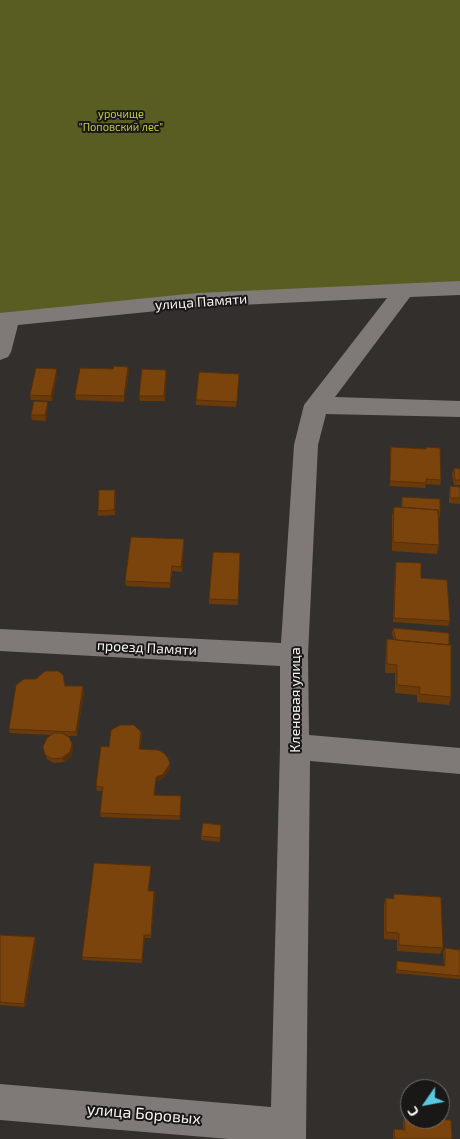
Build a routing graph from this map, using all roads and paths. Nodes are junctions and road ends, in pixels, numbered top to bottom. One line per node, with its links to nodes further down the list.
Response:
1 (460, 288): 2 (street, улица Памяти)
2 (403, 292): 3 (street, улица Памяти); 5 (street, Кленовая улица)
3 (4, 320): 4 (street)
4 (0, 352)
5 (316, 405): 6 (street); 8 (street, Кленовая улица)
6 (460, 409)
7 (0, 640): 8 (street, проезд Памяти)
8 (294, 655): 9 (street, Кленовая улица)
9 (295, 747): 10 (street); 12 (street, Кленовая улица)
10 (460, 761)
11 (0, 1102): 12 (street, улица Боровых)
12 (288, 1132)

